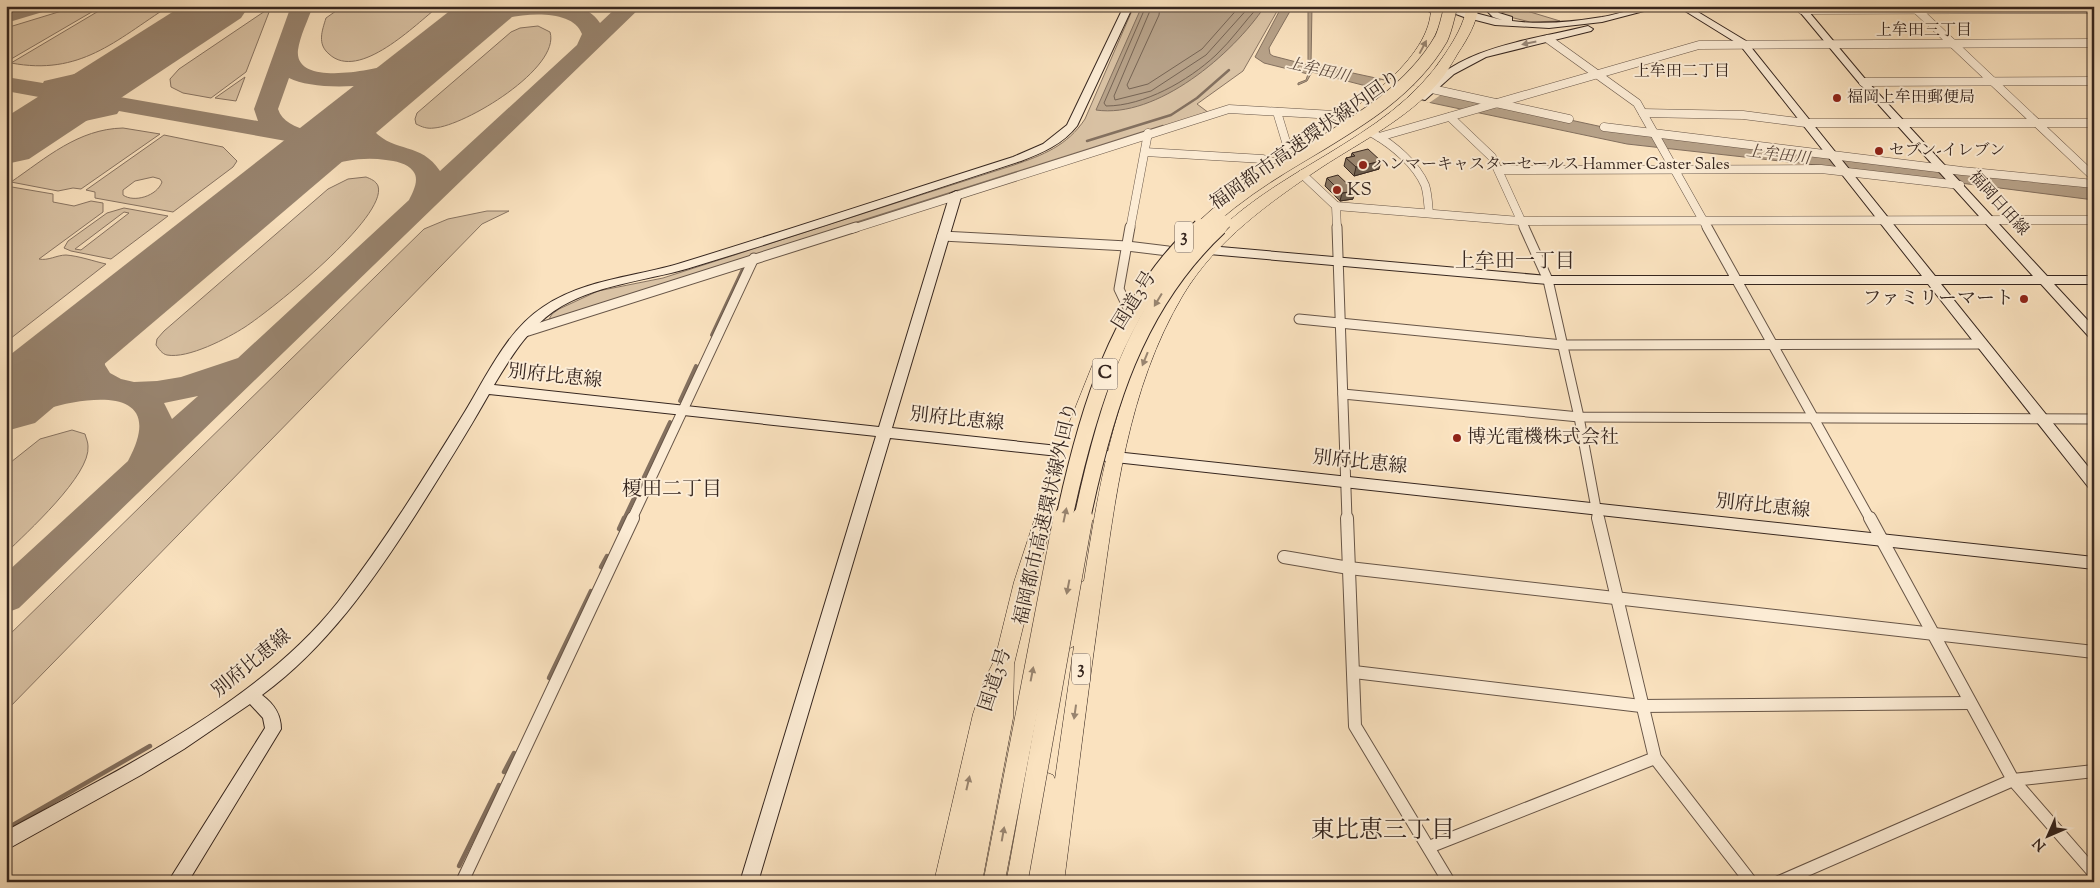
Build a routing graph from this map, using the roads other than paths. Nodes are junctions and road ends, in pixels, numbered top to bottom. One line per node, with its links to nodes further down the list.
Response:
1 (1129, 6): 71 (street)
2 (1422, 6): 7 (street)
3 (1486, 6): 12 (street)
4 (1659, 6): 11 (street)
5 (1681, 6): 15 (street)
6 (1914, 7): 8 (street); 9 (street); 18 (street)
7 (1441, 8): 10 (street); 29 (highway, 国道3号 / 3, one-way to 7); 113 (highway, 福岡都市高速環状線外回り / C, one-way to 7, bridge)
8 (1800, 8): 17 (street, 福岡日田線)
9 (2090, 10)
10 (1469, 13): 12 (street); 13 (street); 23 (highway, 国道3号 / 3); 114 (highway, 福岡都市高速環状線内回り / C, one-way to 114, bridge)
11 (1611, 19): 12 (street); 13 (street)
12 (1527, 26)
13 (1593, 27): 14 (street)
14 (1548, 39): 19 (street); 23 (street, one-way to 23)
15 (1743, 43): 17 (street); 19 (street); 30 (street)
16 (2094, 43): 18 (street)
17 (1831, 44): 18 (street); 21 (street, 福岡日田線)
18 (1953, 44): 22 (street)
19 (1597, 76): 24 (street); 26 (street)
20 (2094, 81): 22 (street)
21 (1864, 82): 22 (street); 32 (street, 福岡日田線)
22 (1993, 82): 33 (street)
23 (1429, 90): 24 (street); 36 (highway, 国道3号 / 3)
24 (1498, 104): 27 (street); 28 (street)
25 (1277, 112): 29 (street); 35 (street); 39 (street)
26 (1642, 113): 30 (street); 37 (street)
27 (1450, 117): 36 (street); 42 (street)
28 (1569, 119)
29 (1345, 121): 39 (highway, 国道3号 / 3)
30 (1806, 123): 32 (street); 40 (street)
31 (2094, 123): 33 (street)
32 (1904, 124): 33 (street); 44 (street, 福岡日田線)
33 (2038, 124): 46 (street)
34 (1604, 127): 37 (street)
35 (1148, 133): 38 (street); 49 (street)
36 (1374, 134): 45 (highway, 国道3号 / 3); 51 (street)
37 (1656, 136): 40 (street); 43 (street)
38 (1145, 152): 41 (street); 58 (street)
39 (1296, 152): 41 (highway, 国道3号 / 3)
40 (1837, 162): 43 (street); 44 (street); 47 (street); 55 (street)
41 (1277, 163): 60 (highway, 国道3号 / 3)
42 (1499, 170): 43 (street); 52 (street)
43 (1676, 170): 54 (street)
44 (1946, 170): 47 (street, 福岡日田線); 48 (street)
45 (1302, 174): 50 (street); 59 (highway, 国道3号 / 3)
46 (2094, 177)
47 (1958, 184): 56 (street, 福岡日田線)
48 (2094, 184)
49 (956, 194): 57 (street); 61 (street)
50 (1336, 206): 51 (street); 62 (street)
51 (1429, 213): 52 (street)
52 (1520, 220): 54 (street); 64 (street)
53 (2094, 220): 56 (street)
54 (1705, 221): 55 (street); 65 (street)
55 (1884, 221): 56 (street); 63 (street)
56 (1991, 221): 66 (street, 福岡日田線)
57 (942, 236): 58 (street); 83 (street)
58 (1127, 246): 60 (street); 68 (street)
59 (1209, 250): 62 (street); 85 (highway, 国道3号 / 3, one-way to 85)
60 (1168, 251): 68 (highway, 国道3号 / 3)
61 (754, 258): 71 (street); 78 (street)
62 (1338, 261): 64 (street); 70 (street)
63 (1930, 279): 65 (street); 66 (street); 74 (street)
64 (1548, 280): 65 (street); 75 (street)
65 (1738, 280): 73 (street)
66 (2044, 280): 67 (street); 72 (street, 福岡日田線)
67 (2094, 280)
68 (1128, 308): 84 (highway, 国道3号 / 3)
69 (1299, 319): 70 (street)
70 (1340, 323): 75 (street); 77 (street)
71 (526, 330): 76 (street)
72 (2094, 335)
73 (1773, 344): 74 (street); 75 (street); 82 (street)
74 (1982, 344): 81 (street)
75 (1562, 345): 79 (street)
76 (486, 389): 78 (street, 別府比恵線); 99 (street, 別府比恵線)
77 (1343, 394): 79 (street); 86 (street)
78 (683, 411): 83 (street, 別府比恵線); 109 (street)
79 (1579, 417): 82 (street); 88 (street)
80 (2094, 418): 81 (street)
81 (2041, 419): 82 (street); 87 (street)
82 (1816, 420): 89 (street)
83 (885, 433): 84 (street, 別府比恵線); 110 (street)
84 (1067, 452): 85 (street, 別府比恵線); 97 (highway, 国道3号 / 3)
85 (1115, 456): 86 (street, 別府比恵線); 90 (highway, 国道3号 / 3)
86 (1345, 481): 88 (street, 別府比恵線); 93 (street)
87 (2094, 484)
88 (1596, 508): 89 (street, 別府比恵線); 94 (street)
89 (1880, 540): 92 (street, 別府比恵線); 95 (street)
90 (1098, 556): 115 (highway); 116 (highway, 国道3号 / 3, one-way to 116)
91 (1284, 557): 93 (street)
92 (2094, 563)
93 (1349, 568): 94 (street); 98 (street)
94 (1617, 598): 95 (street); 101 (street)
95 (1931, 633): 96 (street); 100 (street)
96 (2094, 652)
97 (1005, 661): 111 (highway, 国道3号 / 3, one-way to 97); 112 (highway)
98 (1354, 672): 101 (street); 106 (street)
99 (250, 694): 105 (street, 別府比恵線); 108 (street)
100 (1970, 703): 101 (street); 104 (street)
101 (1641, 706): 102 (street)
102 (1656, 758): 106 (street); 118 (street)
103 (2094, 771): 104 (street)
104 (2013, 780): 107 (street); 119 (street)
105 (6, 841)
106 (1429, 847): 117 (street)
107 (2094, 872)
108 (177, 882)
109 (462, 882)
110 (749, 882)
111 (946, 882)
112 (970, 882)
113 (994, 882)
114 (1017, 882)
115 (1030, 882)
116 (1052, 882)
117 (1449, 882)
118 (1751, 882)
119 (1779, 882)

